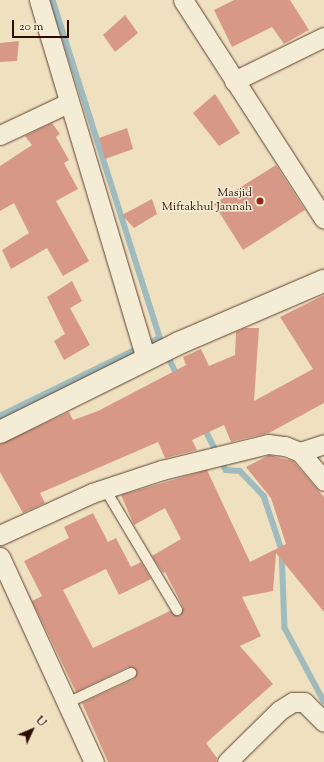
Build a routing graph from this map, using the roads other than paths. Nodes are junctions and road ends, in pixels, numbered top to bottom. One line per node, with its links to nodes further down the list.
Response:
1 (39, 0): 5 (street)
2 (183, 0): 4 (street)
3 (324, 37): 4 (street)
4 (234, 81): 7 (street)
5 (68, 103): 6 (street); 9 (street)
6 (0, 135)
7 (324, 219)
8 (324, 281): 9 (main road)
9 (145, 351): 10 (main road)
10 (0, 432)
11 (324, 444): 12 (street)
12 (300, 452): 13 (street); 14 (street)
13 (324, 481)
14 (105, 489): 15 (street); 18 (lane)
15 (0, 535)
16 (0, 557): 17 (street)
17 (7, 588): 20 (street)
18 (177, 610)
19 (131, 673): 20 (lane)
20 (67, 703): 22 (street)
21 (324, 722): 23 (street)
22 (94, 762)
23 (227, 762)

